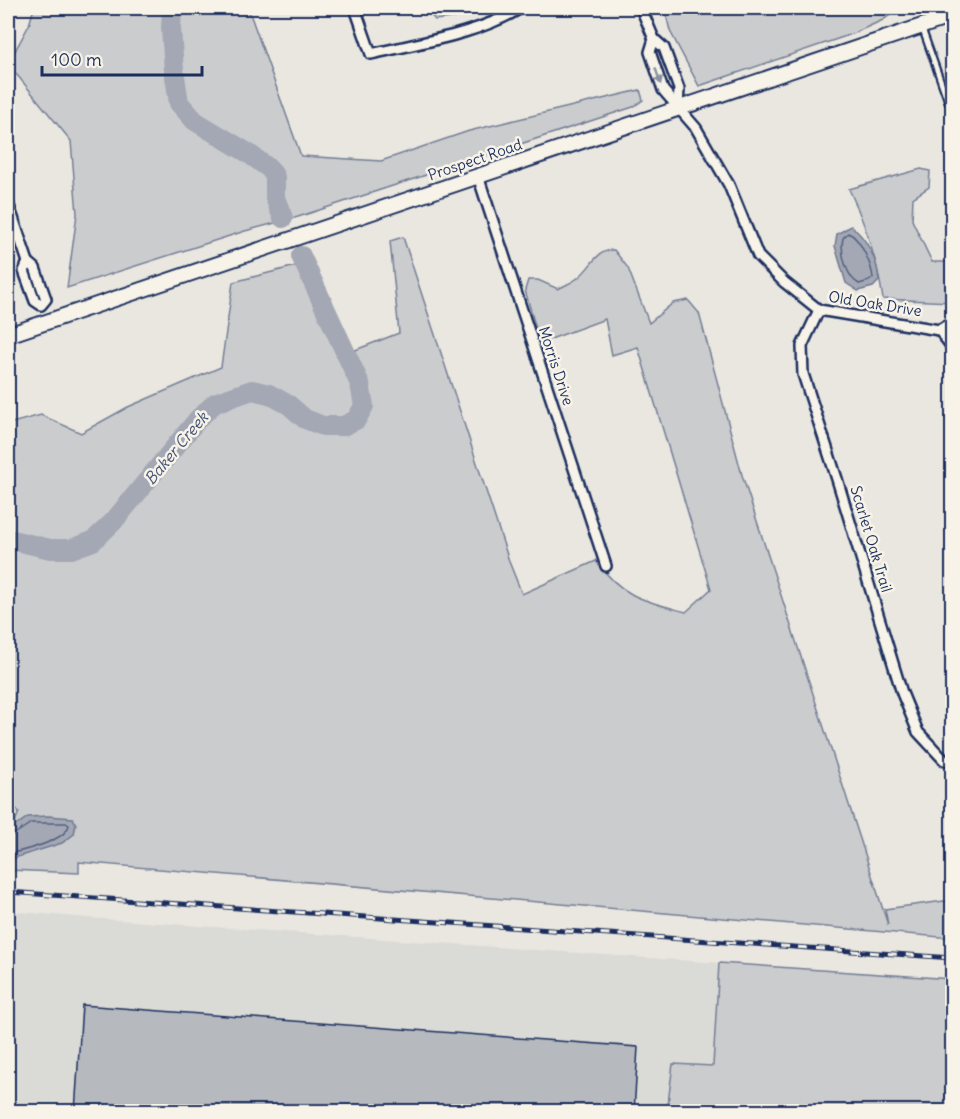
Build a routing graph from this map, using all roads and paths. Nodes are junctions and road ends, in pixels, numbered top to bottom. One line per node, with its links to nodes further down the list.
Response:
1 (355, 8): 2 (street)
2 (521, 8)
3 (641, 8): 6 (street)
4 (952, 16): 5 (street, Prospect Road)
5 (921, 27): 7 (street, Prospect Road); 8 (lane)
6 (654, 39): 7 (street); 7 (street, Old Oak Drive, one-way to 7)
7 (678, 108): 9 (street, Prospect Road); 11 (street, Old Oak Drive)
8 (952, 113)
9 (478, 176): 12 (street, Prospect Road); 17 (street, Morris Drive)
10 (8, 203): 12 (street)
11 (819, 310): 14 (street, Old Oak Drive); 18 (street, Scarlet Oak Trail)
12 (47, 321): 15 (street, Prospect Road)
13 (952, 322): 14 (street)
14 (939, 330): 16 (street, Old Oak Drive)
15 (8, 334)
16 (952, 347)
17 (606, 566)
18 (952, 762)

